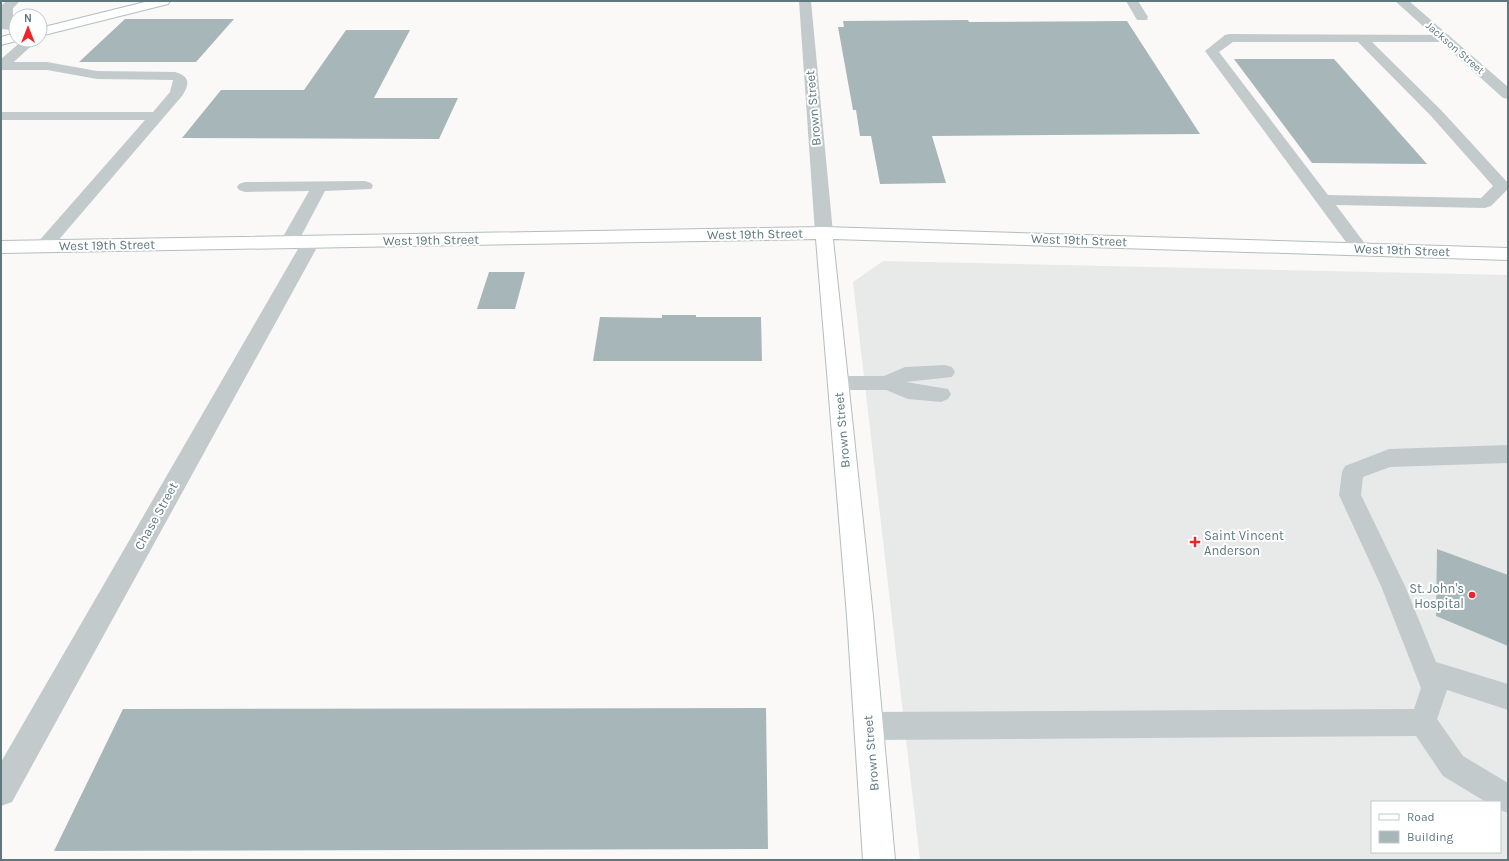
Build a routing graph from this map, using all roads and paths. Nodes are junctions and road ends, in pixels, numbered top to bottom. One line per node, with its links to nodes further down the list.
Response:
1 (14, 1): 7 (street)
2 (114, 1): 9 (street)
3 (164, 1): 10 (street)
4 (805, 1): 22 (street, Brown Street)
5 (1132, 1): 8 (street)
6 (1402, 1): 12 (street, Jackson Street)
7 (8, 14)
8 (1142, 17)
9 (48, 27)
10 (48, 29)
11 (1360, 38): 12 (lane); 21 (lane); 21 (lane)
12 (1444, 38): 15 (street, Jackson Street)
13 (21, 48): 14 (street)
14 (1, 66): 17 (lane)
15 (1508, 95)
16 (1, 116): 17 (lane)
17 (157, 116): 24 (lane)
18 (320, 186): 19 (lane); 20 (lane); 23 (lane)
19 (364, 186)
20 (246, 187)
21 (1323, 200): 26 (lane)
22 (824, 233): 23 (street, West 19th Street); 26 (street, West 19th Street); 29 (street, Brown Street)
23 (300, 242): 24 (street, West 19th Street); 37 (street, Chase Street)
24 (44, 246): 25 (street, West 19th Street)
25 (1, 247)
26 (1360, 249): 27 (street, West 19th Street)
27 (1508, 254)
28 (945, 372): 30 (lane)
29 (838, 383): 30 (lane); 36 (street, Brown Street)
30 (887, 383): 31 (lane)
31 (941, 394)
32 (1508, 454): 33 (lane)
33 (1426, 671): 34 (lane); 35 (lane)
34 (1508, 697)
35 (1423, 722): 36 (lane); 38 (lane)
36 (868, 726): 39 (street, Brown Street)
37 (1, 791)
38 (1508, 799)
39 (879, 860)

